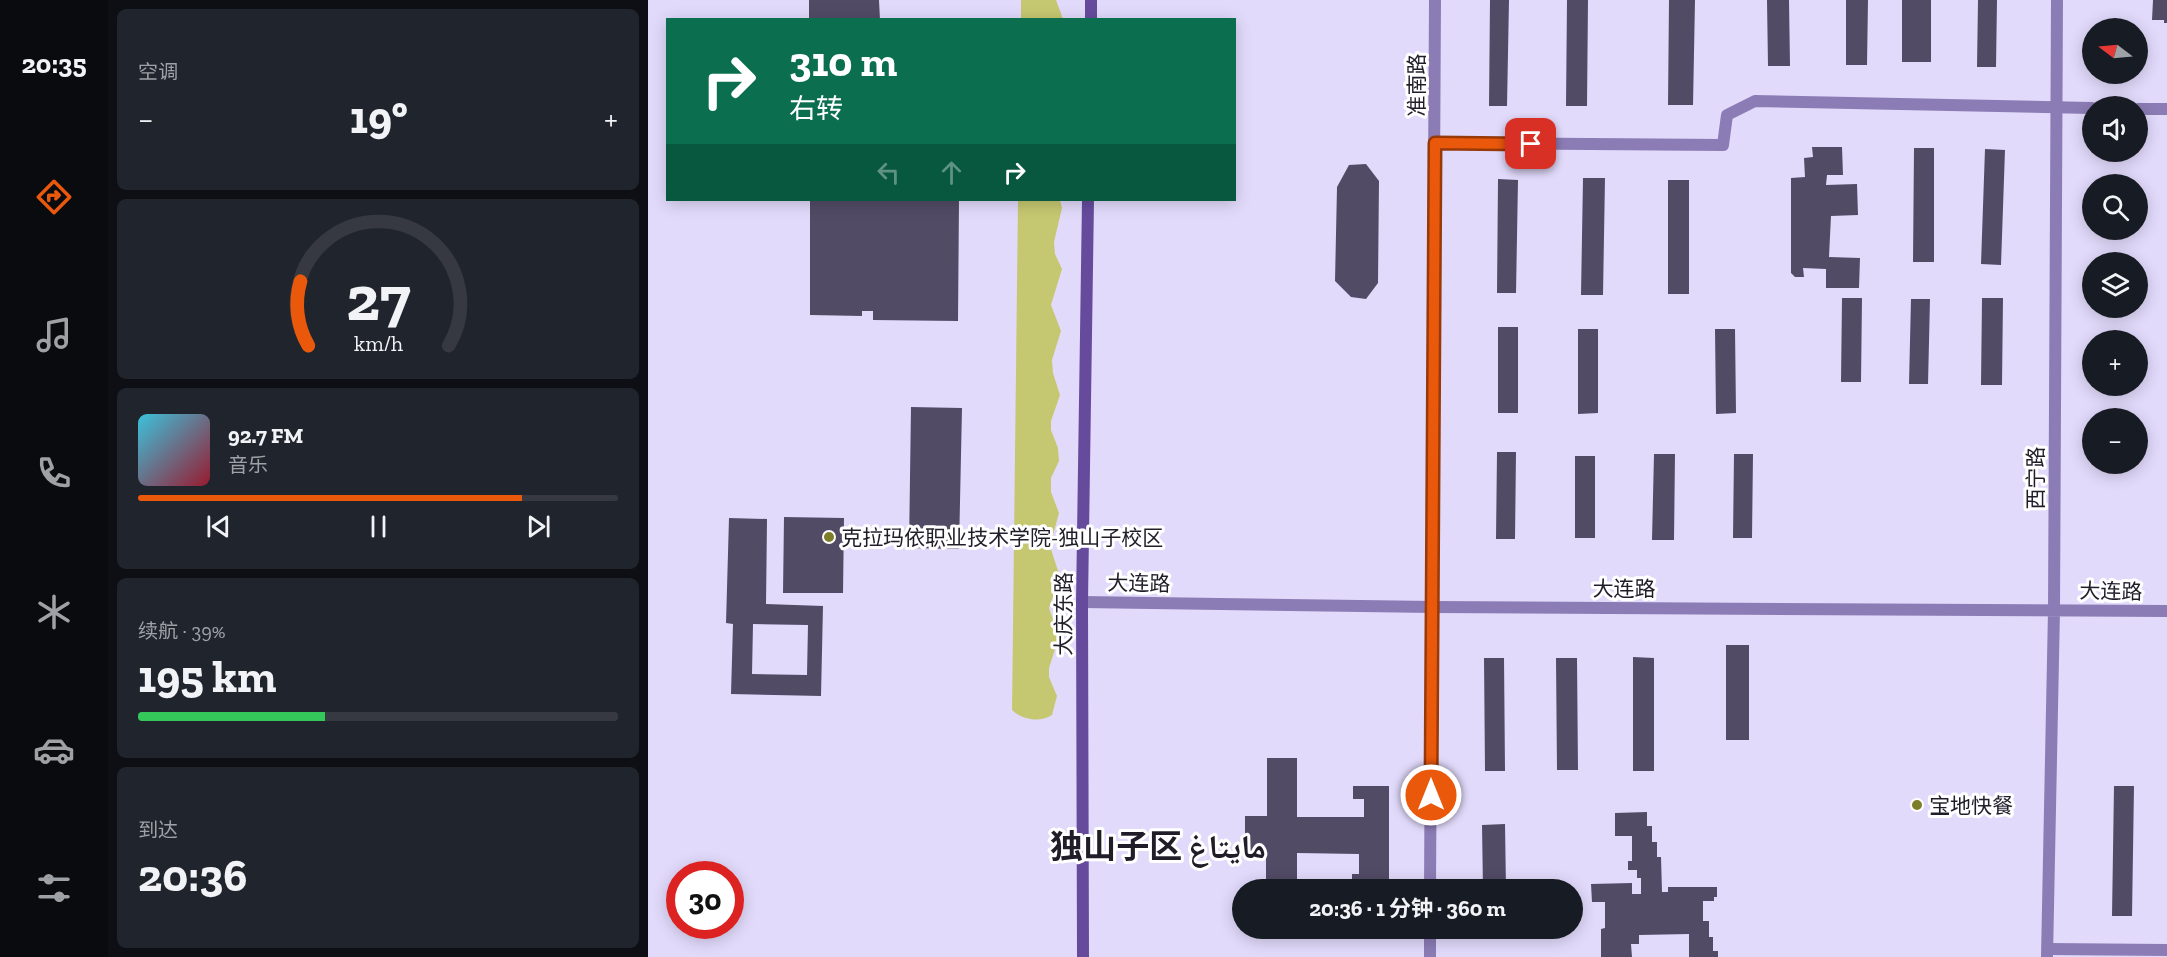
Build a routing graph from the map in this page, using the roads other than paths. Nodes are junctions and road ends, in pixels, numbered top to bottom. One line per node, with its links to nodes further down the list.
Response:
1 (1091, 0): 4 (main road)
2 (1435, 0): 9 (street, 准南路)
3 (2057, 0): 5 (street, 西宁路)
4 (1091, 18)
5 (2057, 108): 6 (street); 9 (street); 13 (street, 西宁路)
6 (2082, 108)
7 (2148, 109): 8 (street)
8 (2167, 110)
9 (1435, 143): 12 (street, 准南路)
10 (1088, 201): 11 (main road, 大庆东路)
11 (1082, 602): 12 (street, 大连路); 19 (main road, 大庆东路)
12 (1432, 607): 13 (street, 大连路); 15 (street, 准南路)
13 (2054, 610): 14 (street, 大连路); 18 (street, 西宁路)
14 (2167, 611)
15 (1430, 879)
16 (1430, 939): 20 (street)
17 (2167, 950): 18 (street)
18 (2048, 953)
19 (1083, 957)
20 (1430, 957)

